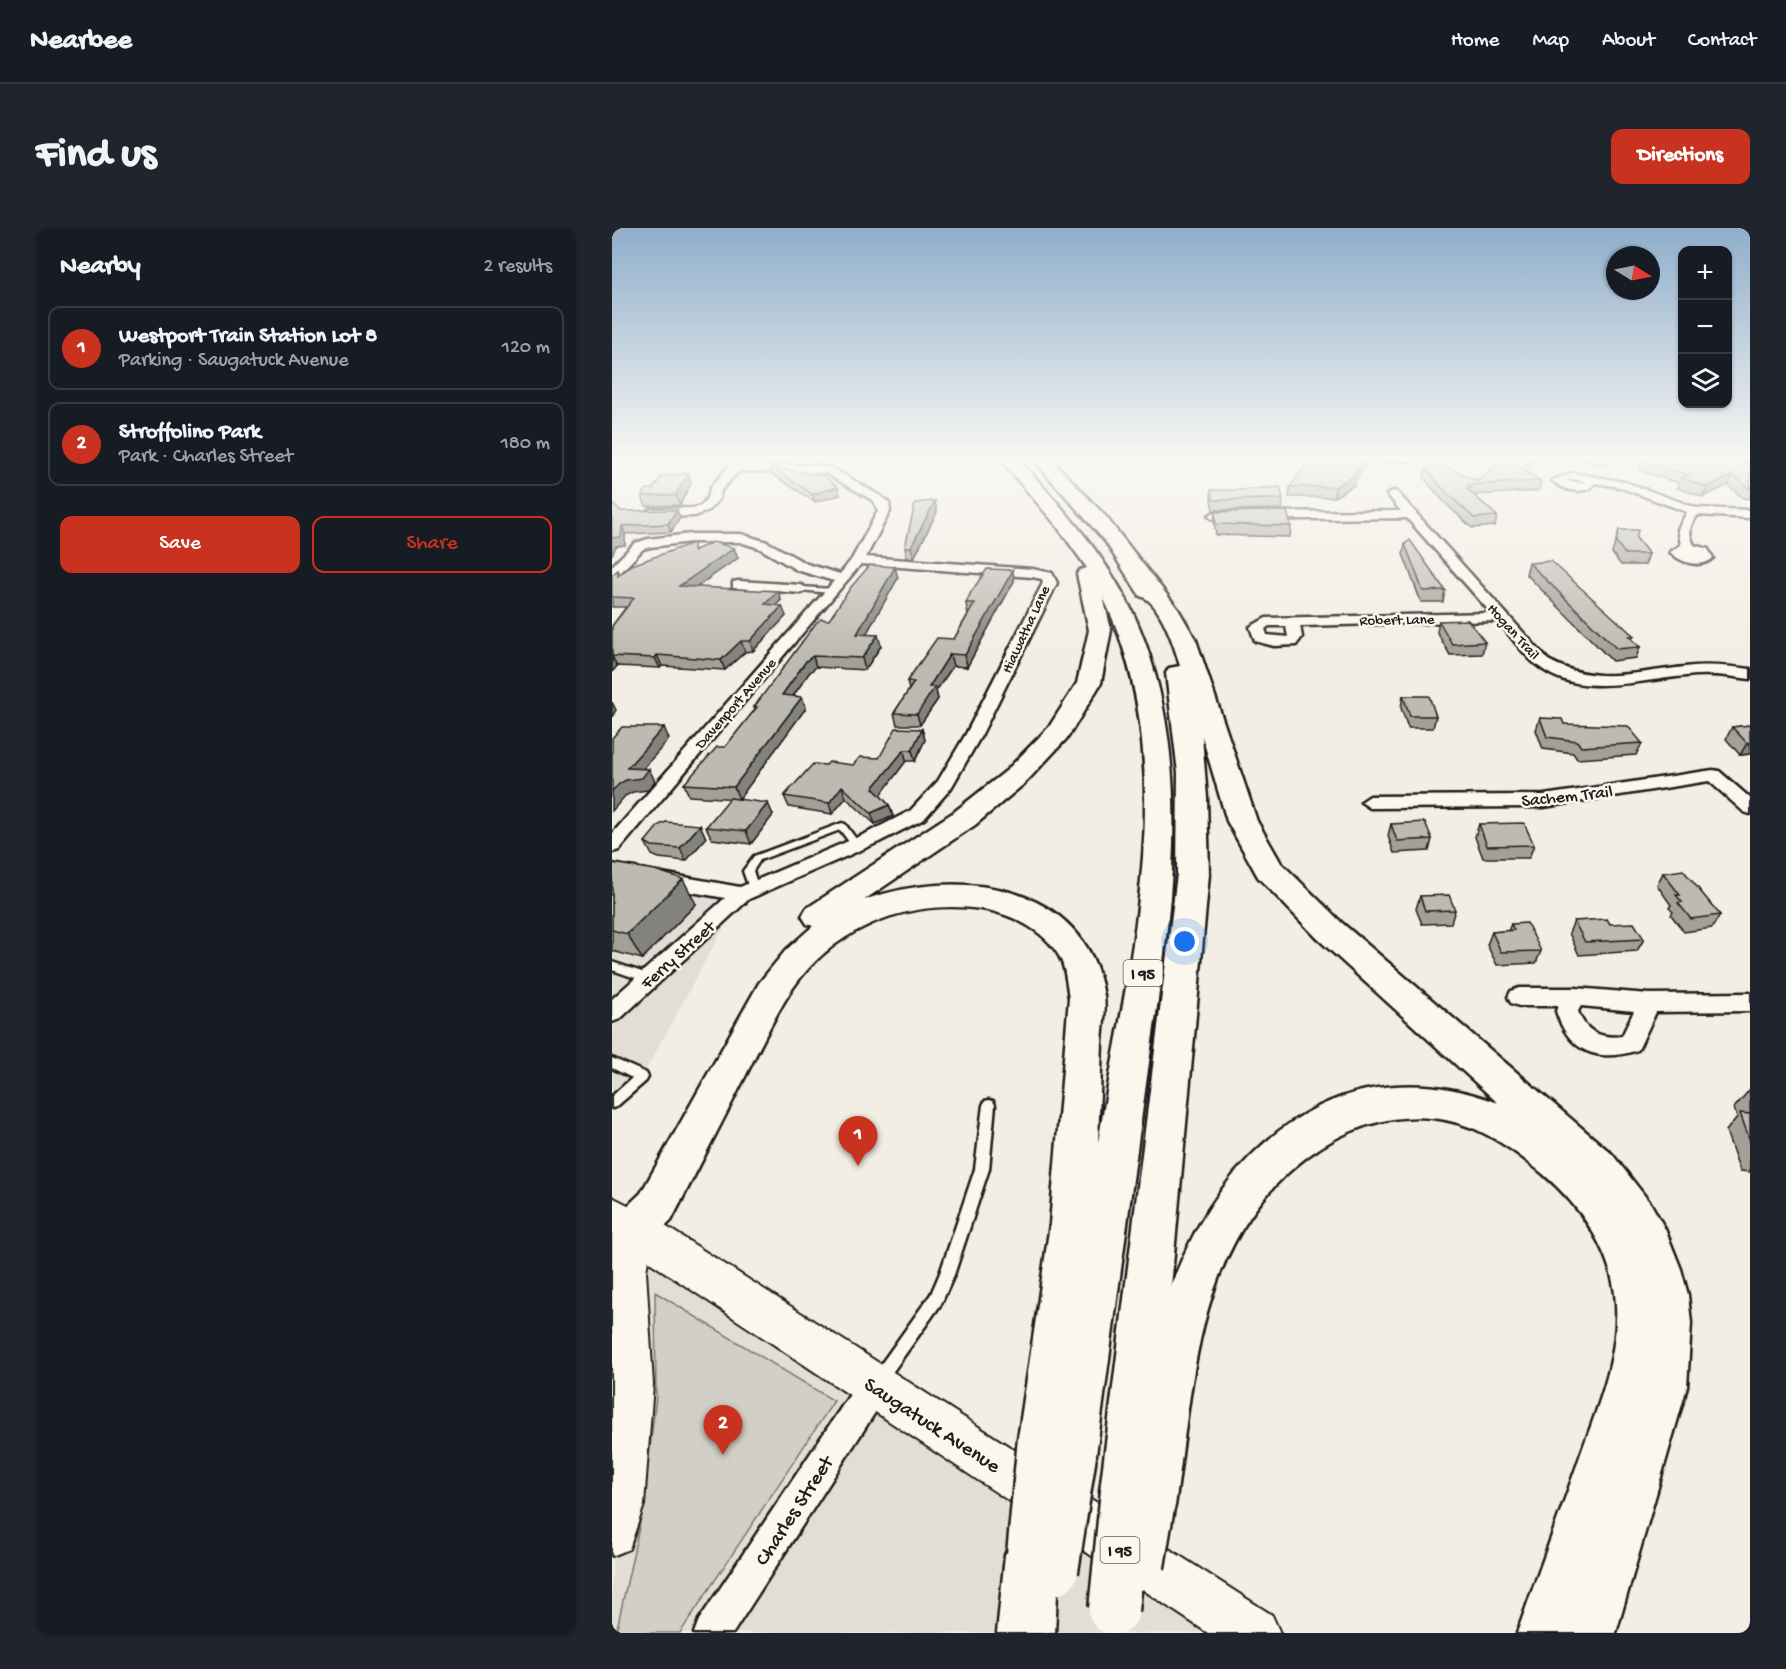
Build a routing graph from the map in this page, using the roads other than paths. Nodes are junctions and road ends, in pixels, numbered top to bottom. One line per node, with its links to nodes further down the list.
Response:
1 (877, 524): 8 (street)
2 (1061, 524): 33 (highway)
3 (1067, 524): 36 (highway, I 95)
4 (1103, 524): 10 (highway, I 95)
5 (1419, 524): 14 (street, Hogan Trail)
6 (1686, 524): 7 (street)
7 (1689, 548)
8 (858, 560): 12 (street, Davenport Avenue); 19 (street, Hiawatha Lane)
9 (615, 570): 12 (street)
10 (1138, 573): 37 (highway, I 95); 46 (highway)
11 (738, 585): 13 (street)
12 (838, 585): 13 (lane); 20 (street, Davenport Avenue)
13 (801, 589)
14 (1503, 617): 15 (street, Robert Lane); 16 (street, Hogan Trail)
15 (1292, 622)
16 (1750, 674)
17 (1370, 802): 18 (street, Sachem Trail)
18 (1750, 808)
19 (856, 845): 22 (street, Hiawatha Lane); 22 (lane)
20 (612, 846)
21 (612, 871): 22 (street)
22 (748, 891): 24 (street, Ferry Street)
23 (612, 966): 24 (lane)
24 (650, 979): 29 (street, Ferry Street)
25 (1519, 997): 26 (street)
26 (1575, 997): 28 (street); 28 (street)
27 (1750, 1002): 28 (street)
28 (1649, 1003)
29 (612, 1013)
30 (612, 1063): 31 (lane)
31 (612, 1102)
32 (989, 1106): 34 (lane)
33 (623, 1221): 34 (main road, Saugatuck Avenue); 35 (main road); 36 (highway)
34 (874, 1386): 41 (street, Charles Street); 44 (main road, Saugatuck Avenue)
35 (619, 1447): 38 (main road)
36 (1057, 1447): 39 (highway, I 95, bridge)
37 (1138, 1498): 40 (highway, bridge); 45 (highway)
38 (612, 1532)
39 (1043, 1562): 42 (highway); 43 (highway, I 95)
40 (1120, 1625)
41 (712, 1633)
42 (1026, 1633)
43 (1043, 1633)
44 (1254, 1633)
45 (1546, 1633)
46 (1587, 1633)

